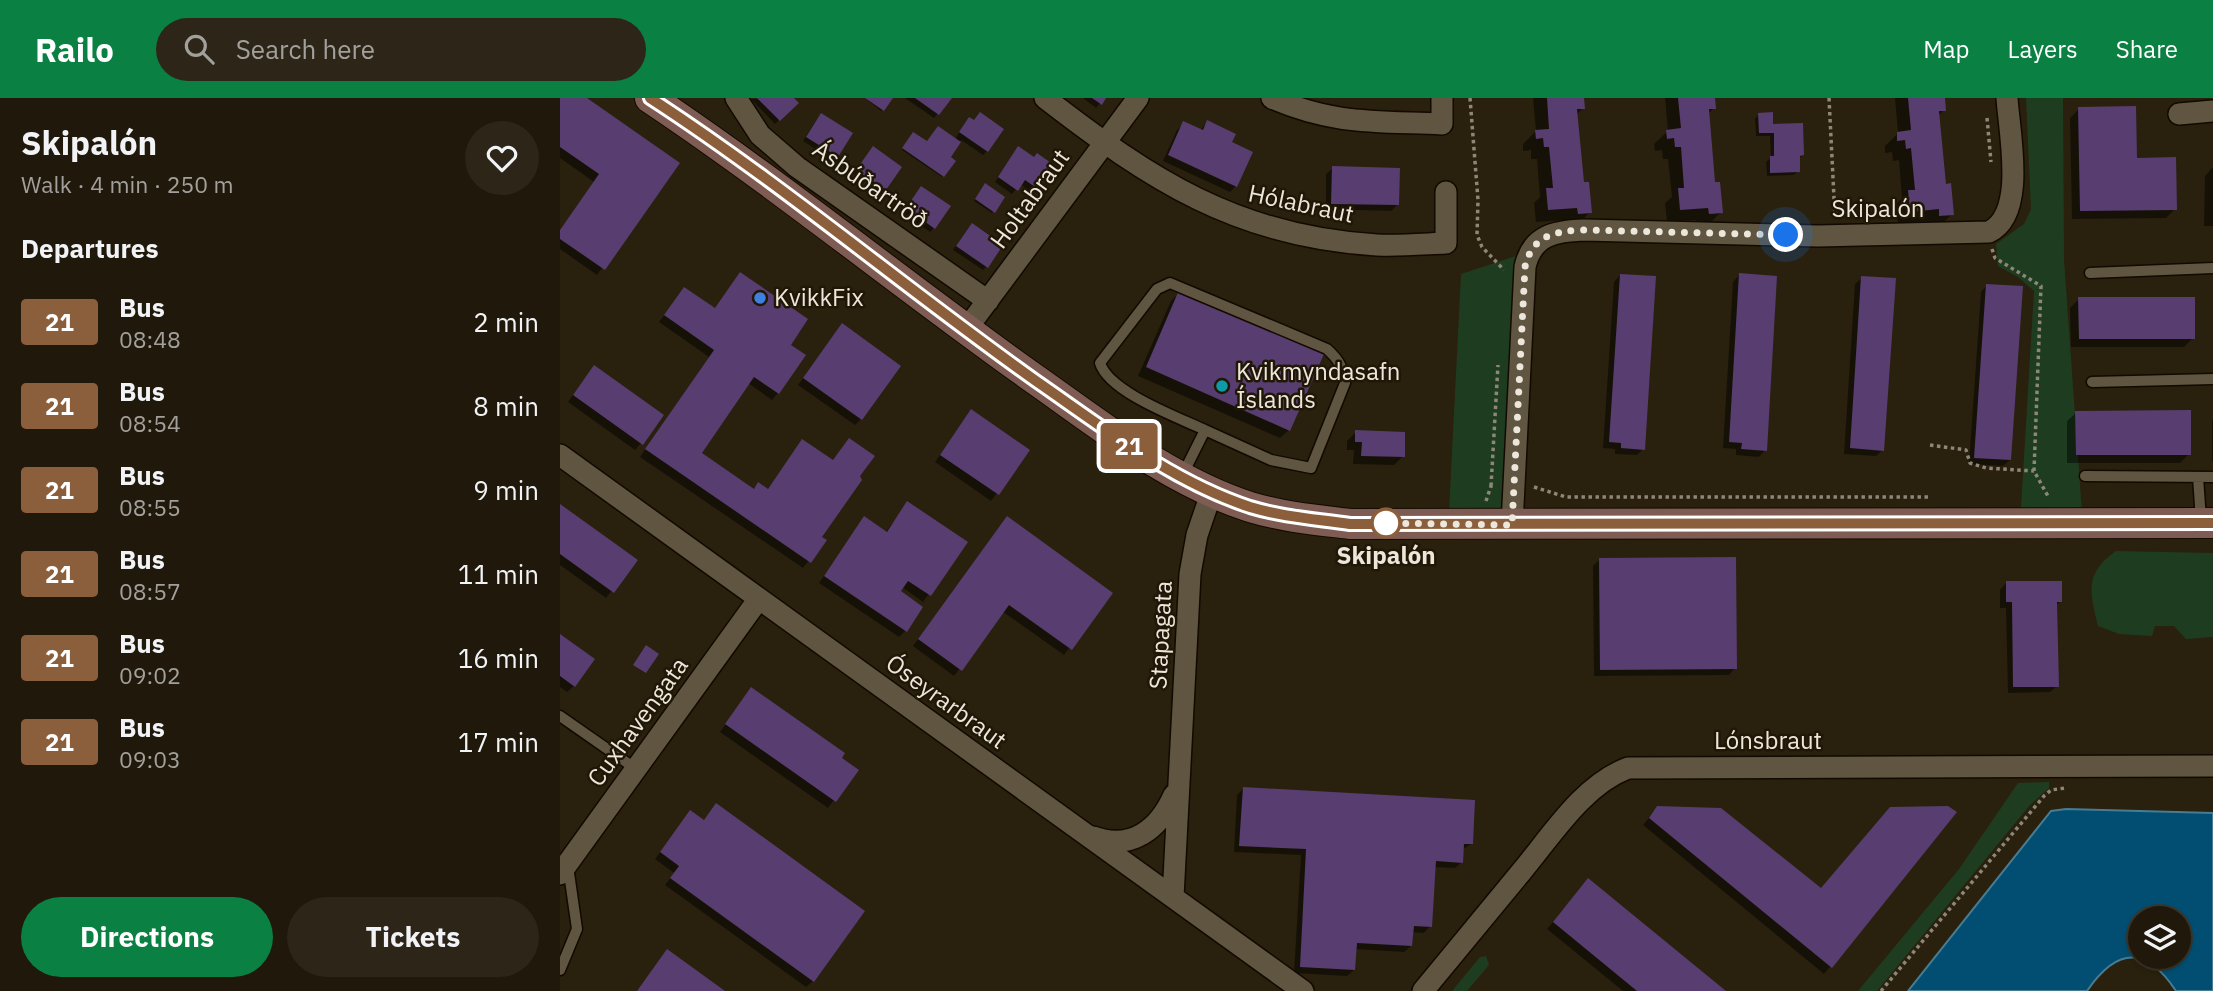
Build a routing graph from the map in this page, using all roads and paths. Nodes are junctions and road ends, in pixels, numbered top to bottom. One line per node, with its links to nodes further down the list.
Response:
1 (736, 98): 21 (street, Ásbúðartröð)
2 (1045, 98): 13 (street, Hólabraut)
3 (1138, 98): 13 (street, Holtabraut)
4 (1272, 98): 5 (street)
5 (1441, 98)
6 (1470, 98): 20 (path)
7 (1829, 98): 17 (path)
8 (2007, 98): 16 (street)
9 (654, 99): 22 (street)
10 (1987, 111): 14 (path)
11 (2213, 111): 12 (street)
12 (2179, 114)
13 (1103, 142): 15 (street, Hólabraut); 21 (street, Holtabraut)
14 (1992, 166)
15 (1446, 192)
16 (1989, 232): 17 (street, Skipalón); 29 (path)
17 (1836, 236): 35 (street, Skipalón)
18 (2213, 268): 19 (lane)
19 (2090, 273)
20 (1503, 282)
21 (988, 301): 22 (street, Holtabraut)
22 (965, 331): 31 (street)
23 (1499, 364): 34 (path)
24 (2213, 379): 25 (lane)
25 (2092, 382)
26 (1205, 430): 26 (lane); 31 (lane)
27 (1930, 445): 29 (path)
28 (560, 454): 44 (street, Óseyrarbraut)
29 (2034, 471): 39 (path)
30 (2085, 476): 32 (lane)
31 (1182, 477): 36 (street)
32 (2198, 477): 33 (lane); 42 (lane)
33 (2213, 477)
34 (1491, 486): 35 (path); 41 (path)
35 (1514, 486): 37 (path); 43 (street, Skipalón)
36 (1212, 491): 43 (street); 48 (street, Stapagata)
37 (1942, 498)
38 (2035, 498): 39 (path)
39 (2049, 498): 40 (path)
40 (2062, 498)
41 (1480, 503)
42 (2207, 523): 43 (street)
43 (1512, 525)
44 (758, 600): 47 (street, Cuxhavengata); 50 (street, Óseyrarbraut)
45 (560, 716): 47 (lane)
46 (2213, 766): 55 (street, Lónsbraut)
47 (636, 769): 51 (street, Cuxhavengata)
48 (1179, 785): 50 (street, Stapagata); 52 (street, Stapagata)
49 (2076, 788): 56 (path)
50 (1084, 833): 52 (street, Óseyrarbraut)
51 (564, 869): 53 (lane)
52 (1173, 897): 54 (street, Óseyrarbraut)
53 (560, 970)
54 (1303, 991)
55 (1423, 991)
56 (1881, 991)

